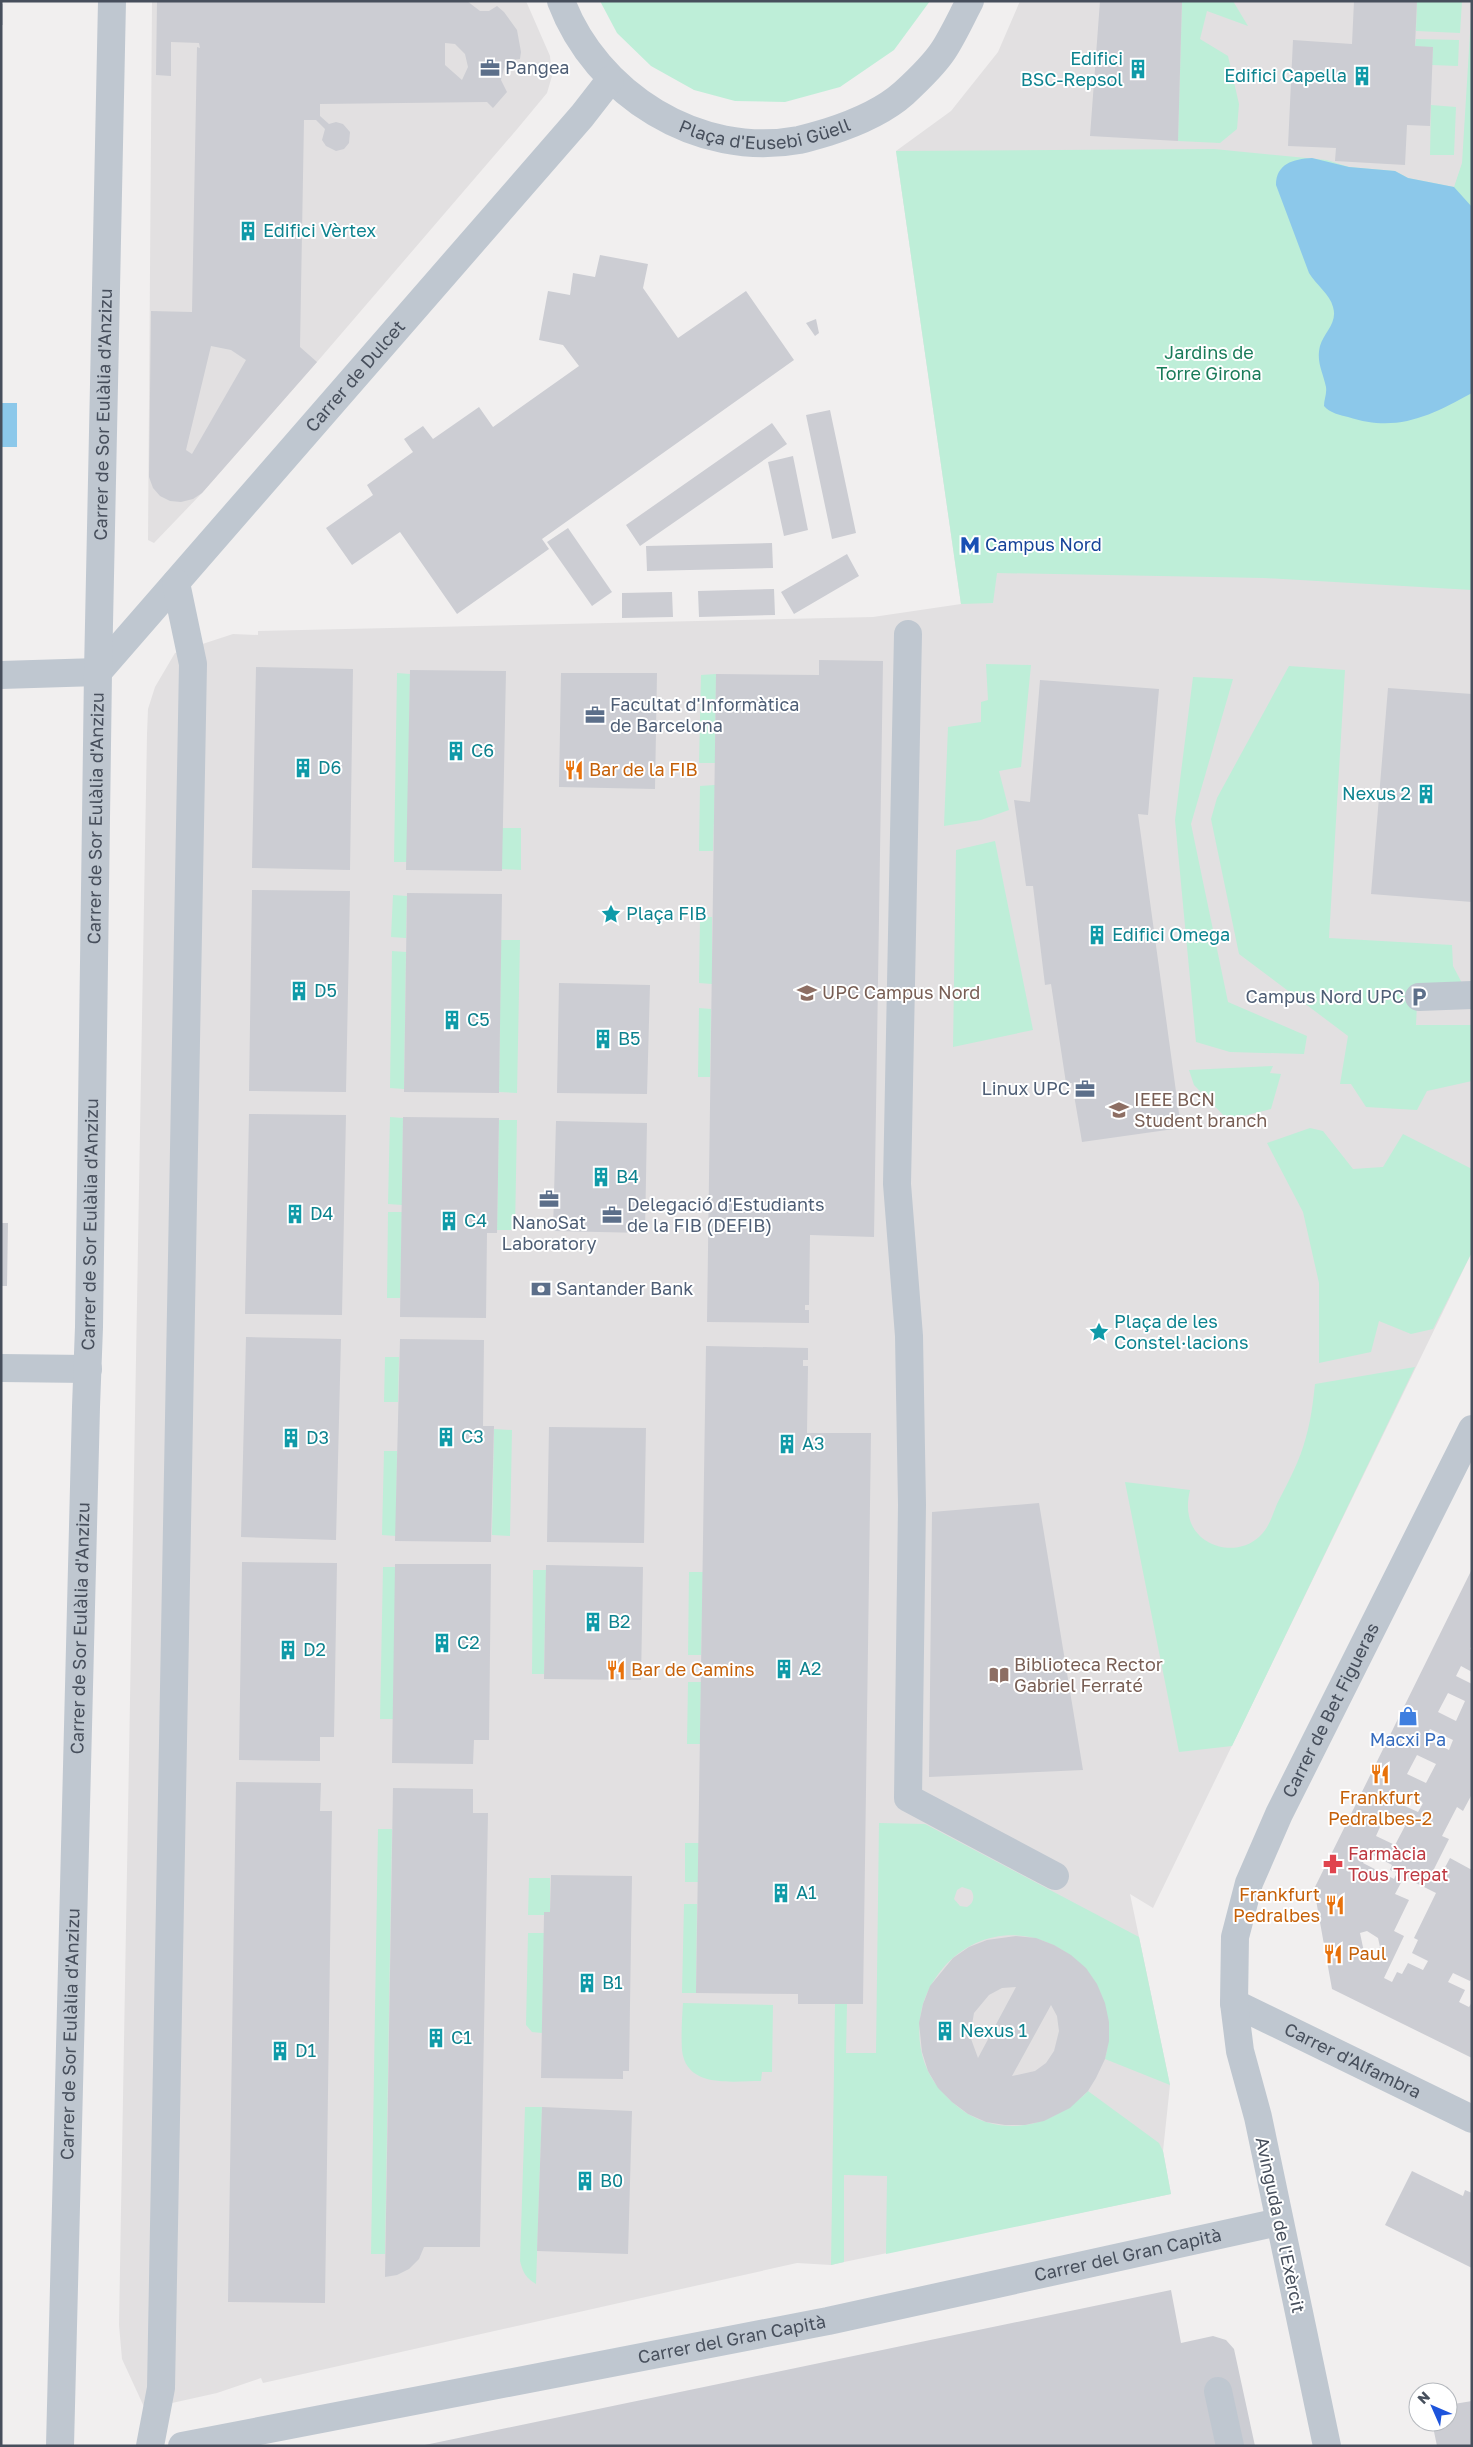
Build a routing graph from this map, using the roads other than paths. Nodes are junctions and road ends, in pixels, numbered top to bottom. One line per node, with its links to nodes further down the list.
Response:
1 (112, 1): 7 (street, Carrer de Sor Eulàlia d'Anzizu)
2 (560, 1): 4 (street, Plaça d'Eusebi Güell)
3 (970, 1): 4 (street, Plaça d'Eusebi Güell)
4 (610, 80): 5 (street, Carrer de Dulcet)
5 (176, 582): 7 (street, Carrer de Dulcet); 20 (street)
6 (908, 634): 14 (street)
7 (98, 672): 8 (street); 12 (street, Carrer de Sor Eulàlia d'Anzizu)
8 (1, 675)
9 (1472, 995): 10 (street)
10 (1419, 997)
11 (1, 1368): 12 (street)
12 (88, 1369): 19 (street, Carrer de Sor Eulàlia d'Anzizu)
13 (1472, 1429): 15 (street, Carrer de Bet Figueras)
14 (1055, 1876)
15 (1234, 2003): 16 (street, Carrer d'Alfambra); 17 (street, Avinguda de l'Exèrcit)
16 (1472, 2119)
17 (1279, 2222): 21 (street, Carrer del Gran Capità); 23 (street, Avinguda de l'Exèrcit)
18 (1218, 2391): 22 (street)
19 (60, 2446)
20 (150, 2446)
21 (182, 2446)
22 (1230, 2446)
23 (1327, 2446)

